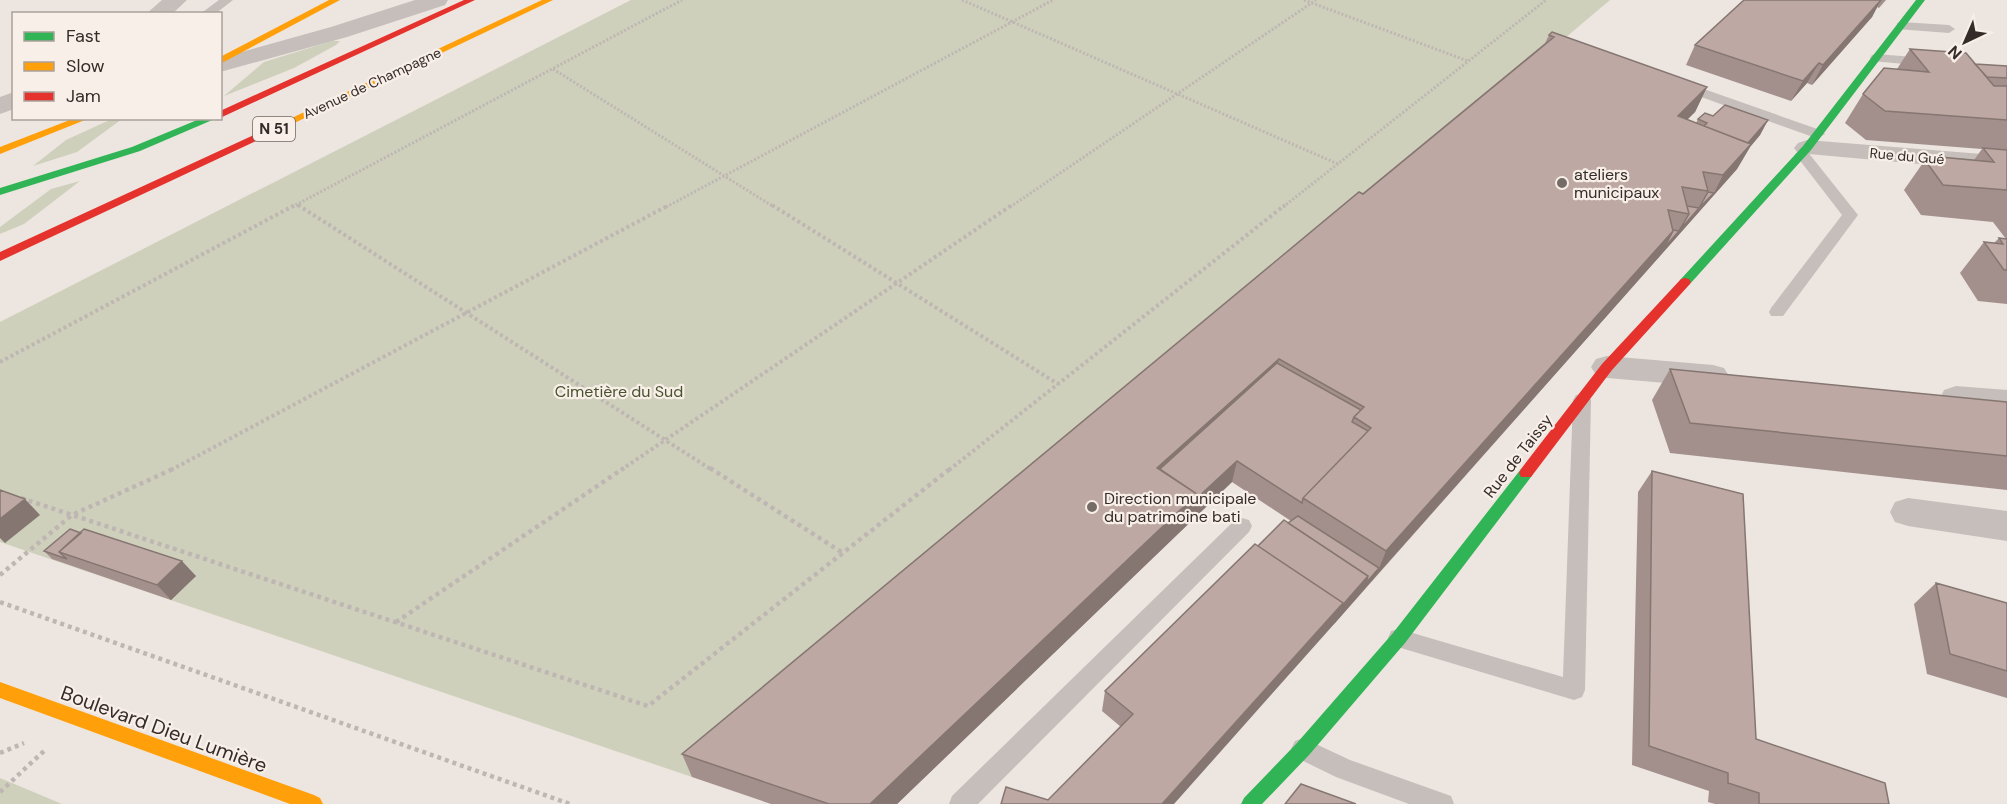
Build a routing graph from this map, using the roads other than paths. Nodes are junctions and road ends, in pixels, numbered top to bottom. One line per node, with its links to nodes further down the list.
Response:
1 (176, 0): 8 (street)
2 (227, 0): 9 (lane)
3 (336, 0): 13 (street)
4 (436, 0): 14 (street)
5 (471, 0): 17 (street, N 51)
6 (549, 0): 26 (street, Avenue de Champagne / N 51)
7 (1921, 0): 10 (street, Rue de Taissy)
8 (160, 12)
9 (209, 12)
10 (1901, 26): 11 (lane); 12 (street, Rue de Taissy)
11 (1949, 29)
12 (1876, 58): 15 (lane); 22 (street, Rue de Taissy)
13 (222, 62)
14 (222, 62)
15 (1936, 63)
16 (1664, 79): 22 (lane)
17 (222, 114)
18 (52, 120): 21 (lane)
19 (80, 120): 21 (street)
20 (207, 120): 25 (street)
21 (48, 134): 23 (street)
22 (1809, 145): 24 (street, Rue du Gué); 27 (lane); 28 (street, Rue de Taissy)
23 (0, 151)
24 (2007, 164)
25 (0, 192)
26 (0, 257)
27 (1777, 312)
28 (1607, 367): 29 (street); 31 (street, Rue de Taissy)
29 (1737, 378)
30 (1925, 395): 32 (street)
31 (1582, 400): 36 (street, Rue de Taissy); 36 (lane)
32 (2007, 402)
33 (1908, 512): 35 (street)
34 (1242, 526): 40 (lane)
35 (2007, 526)
36 (1399, 638): 38 (street, Rue de Taissy)
37 (0, 690): 39 (street, Boulevard Dieu Lumière)
38 (1303, 749): 41 (street, Rue de Taissy); 42 (lane)
39 (315, 804)
40 (961, 804)
41 (1250, 804)
42 (1442, 804)

